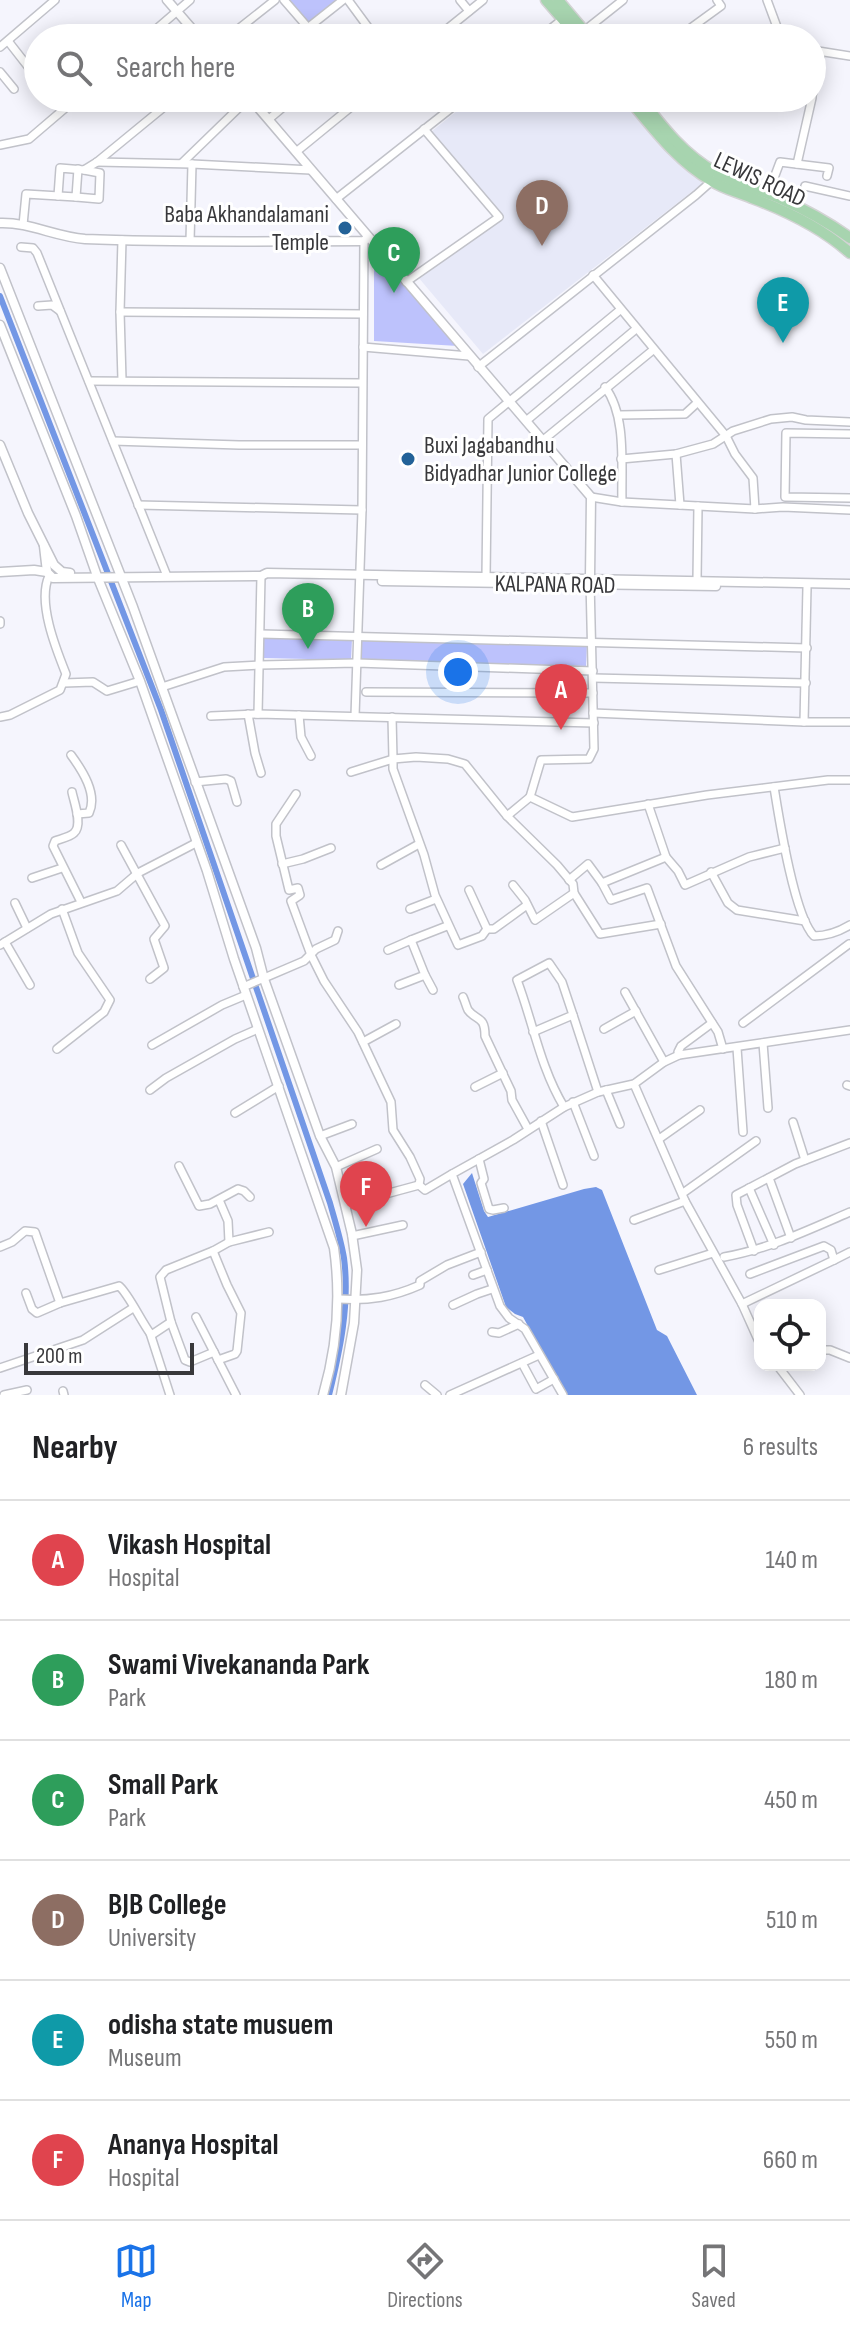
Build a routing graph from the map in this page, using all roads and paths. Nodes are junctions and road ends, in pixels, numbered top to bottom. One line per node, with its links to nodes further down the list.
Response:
1 (55, 0): 17 (street)
2 (167, 0): 14 (street)
3 (190, 0): 14 (street)
4 (275, 0): 20 (street)
5 (284, 0): 21 (street)
6 (346, 0): 22 (street); 23 (street)
7 (460, 0): 15 (street)
8 (483, 0): 15 (street)
9 (546, 0): 16 (main road)
10 (558, 0): 27 (main road)
11 (623, 0): 28 (street)
12 (717, 0): 29 (street)
13 (767, 0): 30 (street)
14 (177, 11): 18 (street); 19 (street)
15 (469, 11): 24 (street)
16 (563, 19): 25 (street); 26 (main road)
17 (27, 24)
18 (162, 24)
19 (188, 24)
20 (245, 24)
21 (305, 24)
22 (313, 24)
23 (364, 24)
24 (453, 24)
25 (557, 24)
26 (569, 24)
27 (575, 24)
28 (597, 24)
29 (696, 24)
30 (776, 24)
31 (24, 27): 32 (street)
32 (8, 41): 33 (street); 36 (street)
33 (0, 47)
34 (826, 53): 35 (street)
35 (850, 56)
36 (24, 61)
37 (0, 72): 38 (street)
38 (14, 89)
39 (61, 112): 51 (street)
40 (158, 112): 53 (street)
41 (235, 112): 54 (street)
42 (263, 112): 49 (street)
43 (277, 112): 49 (street)
44 (345, 112): 52 (street)
45 (446, 112): 50 (street)
46 (640, 112): 60 (main road, LEWIS ROAD)
47 (652, 112): 60 (main road, LEWIS ROAD)
48 (809, 112): 56 (street)
49 (269, 119): 52 (street)
50 (424, 129): 66 (street); 77 (street)
51 (0, 145)
52 (296, 152): 58 (street)
53 (97, 162): 54 (street); 57 (street)
54 (182, 163): 55 (street)
55 (192, 164): 58 (street); 72 (street)
56 (797, 164): 59 (street); 62 (street)
57 (81, 170): 63 (street); 65 (street); 65 (street)
58 (311, 170): 66 (street)
59 (827, 176)
60 (715, 178): 62 (main road, LEWIS ROAD); 74 (main road, LEWIS ROAD); 76 (street)
61 (805, 186): 64 (street)
62 (768, 194): 69 (main road, LEWIS ROAD)
63 (58, 196): 65 (street); 68 (street)
64 (850, 196)
65 (76, 197)
66 (336, 199): 70 (street)
67 (0, 223): 68 (street)
68 (23, 225): 71 (street)
69 (850, 238)
70 (366, 239): 72 (street); 77 (street); 82 (street)
71 (122, 240): 72 (street); 81 (street)
72 (190, 241)
73 (21, 247): 80 (street)
74 (850, 253)
75 (0, 268): 118 (street)
76 (593, 275): 79 (street); 88 (street)
77 (406, 282): 87 (street)
78 (38, 306): 80 (street)
79 (620, 310): 84 (street); 93 (street)
80 (61, 312): 90 (street)
81 (120, 312): 82 (street); 89 (street)
82 (363, 314): 85 (street)
83 (0, 325): 117 (street)
84 (636, 329): 86 (street); 96 (street)
85 (363, 347): 87 (street); 91 (street)
86 (653, 350): 92 (street); 94 (street)
87 (469, 356): 88 (street)
88 (478, 367): 93 (street)
89 (122, 380): 90 (street); 91 (street)
90 (89, 381): 100 (street)
91 (362, 383): 103 (street)
92 (605, 387): 95 (street); 101 (street)
93 (509, 400): 96 (street); 122 (street)
94 (697, 403): 95 (street); 99 (street)
95 (619, 415): 105 (street)
96 (526, 421): 101 (street)
97 (850, 422): 99 (street)
98 (850, 434): 107 (street)
99 (726, 436): 104 (street); 112 (street)
100 (113, 441): 103 (street); 109 (street)
101 (542, 441): 106 (street)
102 (0, 445): 115 (street)
103 (362, 445): 113 (street)
104 (676, 454): 105 (street); 110 (street)
105 (621, 459): 108 (street)
106 (591, 497): 108 (street); 124 (street)
107 (850, 498)
108 (622, 502): 110 (street)
109 (138, 505): 113 (street); 119 (street)
110 (680, 505): 111 (street)
111 (698, 506): 112 (street); 123 (street)
112 (755, 509): 114 (street)
113 (362, 510): 121 (street)
114 (850, 510)
115 (50, 571): 116 (street, KALPANA ROAD); 117 (street, KALPANA ROAD); 135 (street)
116 (0, 572)
117 (99, 576): 118 (street, KALPANA ROAD); 134 (street)
118 (118, 576): 119 (street, KALPANA ROAD); 137 (street)
119 (167, 576): 120 (street, KALPANA ROAD)
120 (261, 576): 121 (street, KALPANA ROAD); 127 (street)
121 (360, 577): 122 (street, KALPANA ROAD); 124 (street, KALPANA ROAD); 128 (street)
122 (486, 577): 124 (street, KALPANA ROAD)
123 (697, 580): 124 (street, KALPANA ROAD); 125 (street, KALPANA ROAD)
124 (590, 582): 126 (street, KALPANA ROAD); 129 (street)
125 (850, 586): 126 (street, KALPANA ROAD)
126 (807, 587): 130 (street)
127 (261, 634): 128 (street); 132 (street)
128 (359, 636): 129 (street); 131 (street)
129 (592, 643): 130 (street); 133 (street)
130 (807, 648): 136 (street)
131 (357, 663): 132 (street); 133 (street); 145 (street)
132 (260, 665): 137 (street); 142 (street)
133 (593, 674): 136 (street); 139 (street)
134 (140, 681): 135 (street); 166 (street)
135 (64, 683): 146 (street)
136 (806, 683): 148 (street)
137 (162, 687): 157 (street)
138 (366, 692): 139 (street)
139 (593, 693): 140 (street)
140 (593, 713): 148 (street); 150 (street)
141 (248, 714): 142 (street); 144 (street); 155 (street)
142 (258, 714): 143 (street)
143 (299, 715): 145 (street); 151 (street)
144 (211, 716)
145 (355, 716): 147 (street)
146 (0, 717)
147 (392, 717): 150 (street); 153 (street)
148 (804, 722): 149 (street)
149 (850, 722)
150 (594, 723): 161 (street)
151 (311, 756)
152 (74, 758): 164 (street)
153 (393, 759): 154 (street); 165 (street); 167 (street)
154 (351, 772)
155 (261, 773)
156 (850, 780): 158 (street)
157 (195, 782): 162 (street); 204 (street)
158 (774, 787): 163 (street); 170 (street)
159 (72, 792): 164 (street)
160 (296, 794): 172 (street)
161 (530, 797): 163 (street); 165 (street)
162 (237, 802)
163 (648, 804): 171 (street)
164 (77, 814): 174 (street)
165 (507, 816): 178 (street)
166 (196, 843): 176 (street); 204 (street)
167 (419, 844): 173 (street); 183 (street)
168 (121, 845): 176 (street)
169 (331, 848): 172 (street)
170 (785, 848): 175 (street); 189 (street)
171 (666, 857): 175 (street); 179 (street)
172 (282, 864): 200 (street)
173 (381, 865)
174 (62, 868): 177 (street); 184 (street)
175 (711, 872): 189 (street)
176 (138, 873): 184 (street); 202 (street)
177 (32, 878)
178 (569, 880): 179 (street); 182 (street)
179 (602, 883): 190 (street)
180 (513, 885): 186 (street)
181 (469, 890): 194 (street)
182 (574, 893): 186 (street); 190 (street)
183 (436, 899): 188 (street); 191 (street)
184 (81, 902): 187 (street)
185 (15, 903): 193 (street)
186 (527, 905): 194 (street)
187 (62, 909): 193 (street); 222 (street)
188 (410, 909)
189 (805, 921): 192 (street)
190 (661, 924): 211 (street)
191 (447, 926): 194 (street); 196 (street)
192 (846, 927): 198 (street)
193 (27, 928): 197 (street)
194 (487, 929)
195 (338, 931): 200 (street)
196 (411, 940): 199 (street); 201 (street)
197 (2, 944): 203 (street)
198 (849, 946): 212 (street)
199 (388, 950)
200 (311, 955): 204 (street); 218 (street)
201 (425, 975): 205 (street); 206 (street)
202 (150, 979)
203 (30, 985)
204 (253, 985): 214 (street); 220 (street); 243 (street)
205 (399, 985)
206 (433, 990)
207 (625, 992): 209 (street)
208 (463, 997): 226 (street)
209 (636, 1011): 215 (street); 225 (street)
210 (573, 1015): 217 (street); 217 (street); 231 (street)
211 (712, 1023): 223 (street); 224 (street)
212 (743, 1023)
213 (396, 1024): 218 (street)
214 (258, 1029): 228 (street); 230 (street)
215 (604, 1029)
216 (850, 1030): 219 (street)
217 (533, 1032): 233 (street)
218 (363, 1042): 255 (street)
219 (763, 1043): 221 (street); 234 (street)
220 (152, 1045)
221 (737, 1048): 223 (street); 242 (street)
222 (57, 1049)
223 (723, 1049): 224 (street)
224 (679, 1055): 225 (street)
225 (664, 1062): 227 (street)
226 (503, 1073): 229 (street); 241 (street)
227 (634, 1084): 231 (street); 244 (street)
228 (279, 1086): 236 (street); 285 (street)
229 (475, 1087)
230 (150, 1090)
231 (602, 1091): 232 (street); 240 (street)
232 (573, 1102): 233 (street); 248 (street)
233 (564, 1107): 237 (street)
234 (768, 1108)
235 (700, 1110): 244 (street)
236 (235, 1113)
237 (541, 1121): 241 (street); 256 (street)
238 (793, 1122): 250 (street)
239 (352, 1124): 243 (street)
240 (620, 1124)
241 (528, 1129): 249 (street)
242 (743, 1132)
243 (320, 1136): 252 (street)
244 (659, 1139): 259 (street)
245 (756, 1141): 259 (street)
246 (850, 1143): 250 (street)
247 (377, 1149): 252 (street)
248 (594, 1156)
249 (479, 1159): 253 (street); 262 (street)
250 (805, 1160): 254 (street)
251 (179, 1166): 260 (street)
252 (336, 1167): 261 (street)
253 (452, 1174): 255 (street); 274 (street)
254 (769, 1178): 257 (street); 268 (street)
255 (419, 1185): 261 (street)
256 (563, 1185)
257 (749, 1188): 270 (street); 273 (street)
258 (250, 1197): 260 (street)
259 (684, 1197): 264 (street); 276 (street)
260 (219, 1200): 269 (street)
261 (345, 1205): 267 (street)
262 (504, 1208)
263 (850, 1212): 268 (street)
264 (634, 1220)
265 (403, 1225): 267 (street)
266 (269, 1232): 269 (street)
267 (352, 1236): 286 (street)
268 (791, 1238): 270 (street)
269 (229, 1242): 272 (street)
270 (774, 1245): 273 (street)
271 (0, 1247): 287 (street)
272 (213, 1251): 292 (street); 299 (street)
273 (754, 1251): 277 (street)
274 (481, 1252): 279 (street); 286 (street)
275 (850, 1252): 278 (street)
276 (713, 1253): 280 (street); 288 (street)
277 (724, 1257)
278 (834, 1260): 281 (street); 288 (street)
279 (487, 1270): 282 (street); 283 (street)
280 (659, 1270)
281 (750, 1274)
282 (473, 1275)
283 (492, 1289): 289 (street); 293 (street)
284 (26, 1293): 287 (street)
285 (340, 1299): 286 (street); 313 (street)
286 (353, 1300): 314 (street)
287 (60, 1303): 290 (street)
288 (742, 1304): 294 (street)
289 (453, 1305)
290 (133, 1308): 296 (street); 303 (street)
291 (196, 1317): 299 (street)
292 (171, 1322): 296 (street); 299 (street)
293 (519, 1324): 295 (street); 298 (street)
294 (754, 1331)
295 (492, 1332)
296 (150, 1333): 311 (street)
297 (826, 1350): 301 (street)
298 (539, 1355): 302 (street); 304 (street)
299 (216, 1356): 312 (street)
300 (0, 1357): 303 (street)
301 (850, 1358)
302 (522, 1363): 306 (street); 316 (street)
303 (2, 1367)
304 (547, 1367): 306 (street); 307 (street)
305 (783, 1371): 318 (street)
306 (529, 1376): 307 (street)
307 (554, 1379): 317 (street)
308 (425, 1385): 315 (street)
309 (27, 1390): 310 (street)
310 (4, 1395)
311 (170, 1395)
312 (236, 1395)
313 (323, 1395)
314 (341, 1395)
315 (437, 1395)
316 (450, 1395)
317 (563, 1395)
318 (800, 1395)

